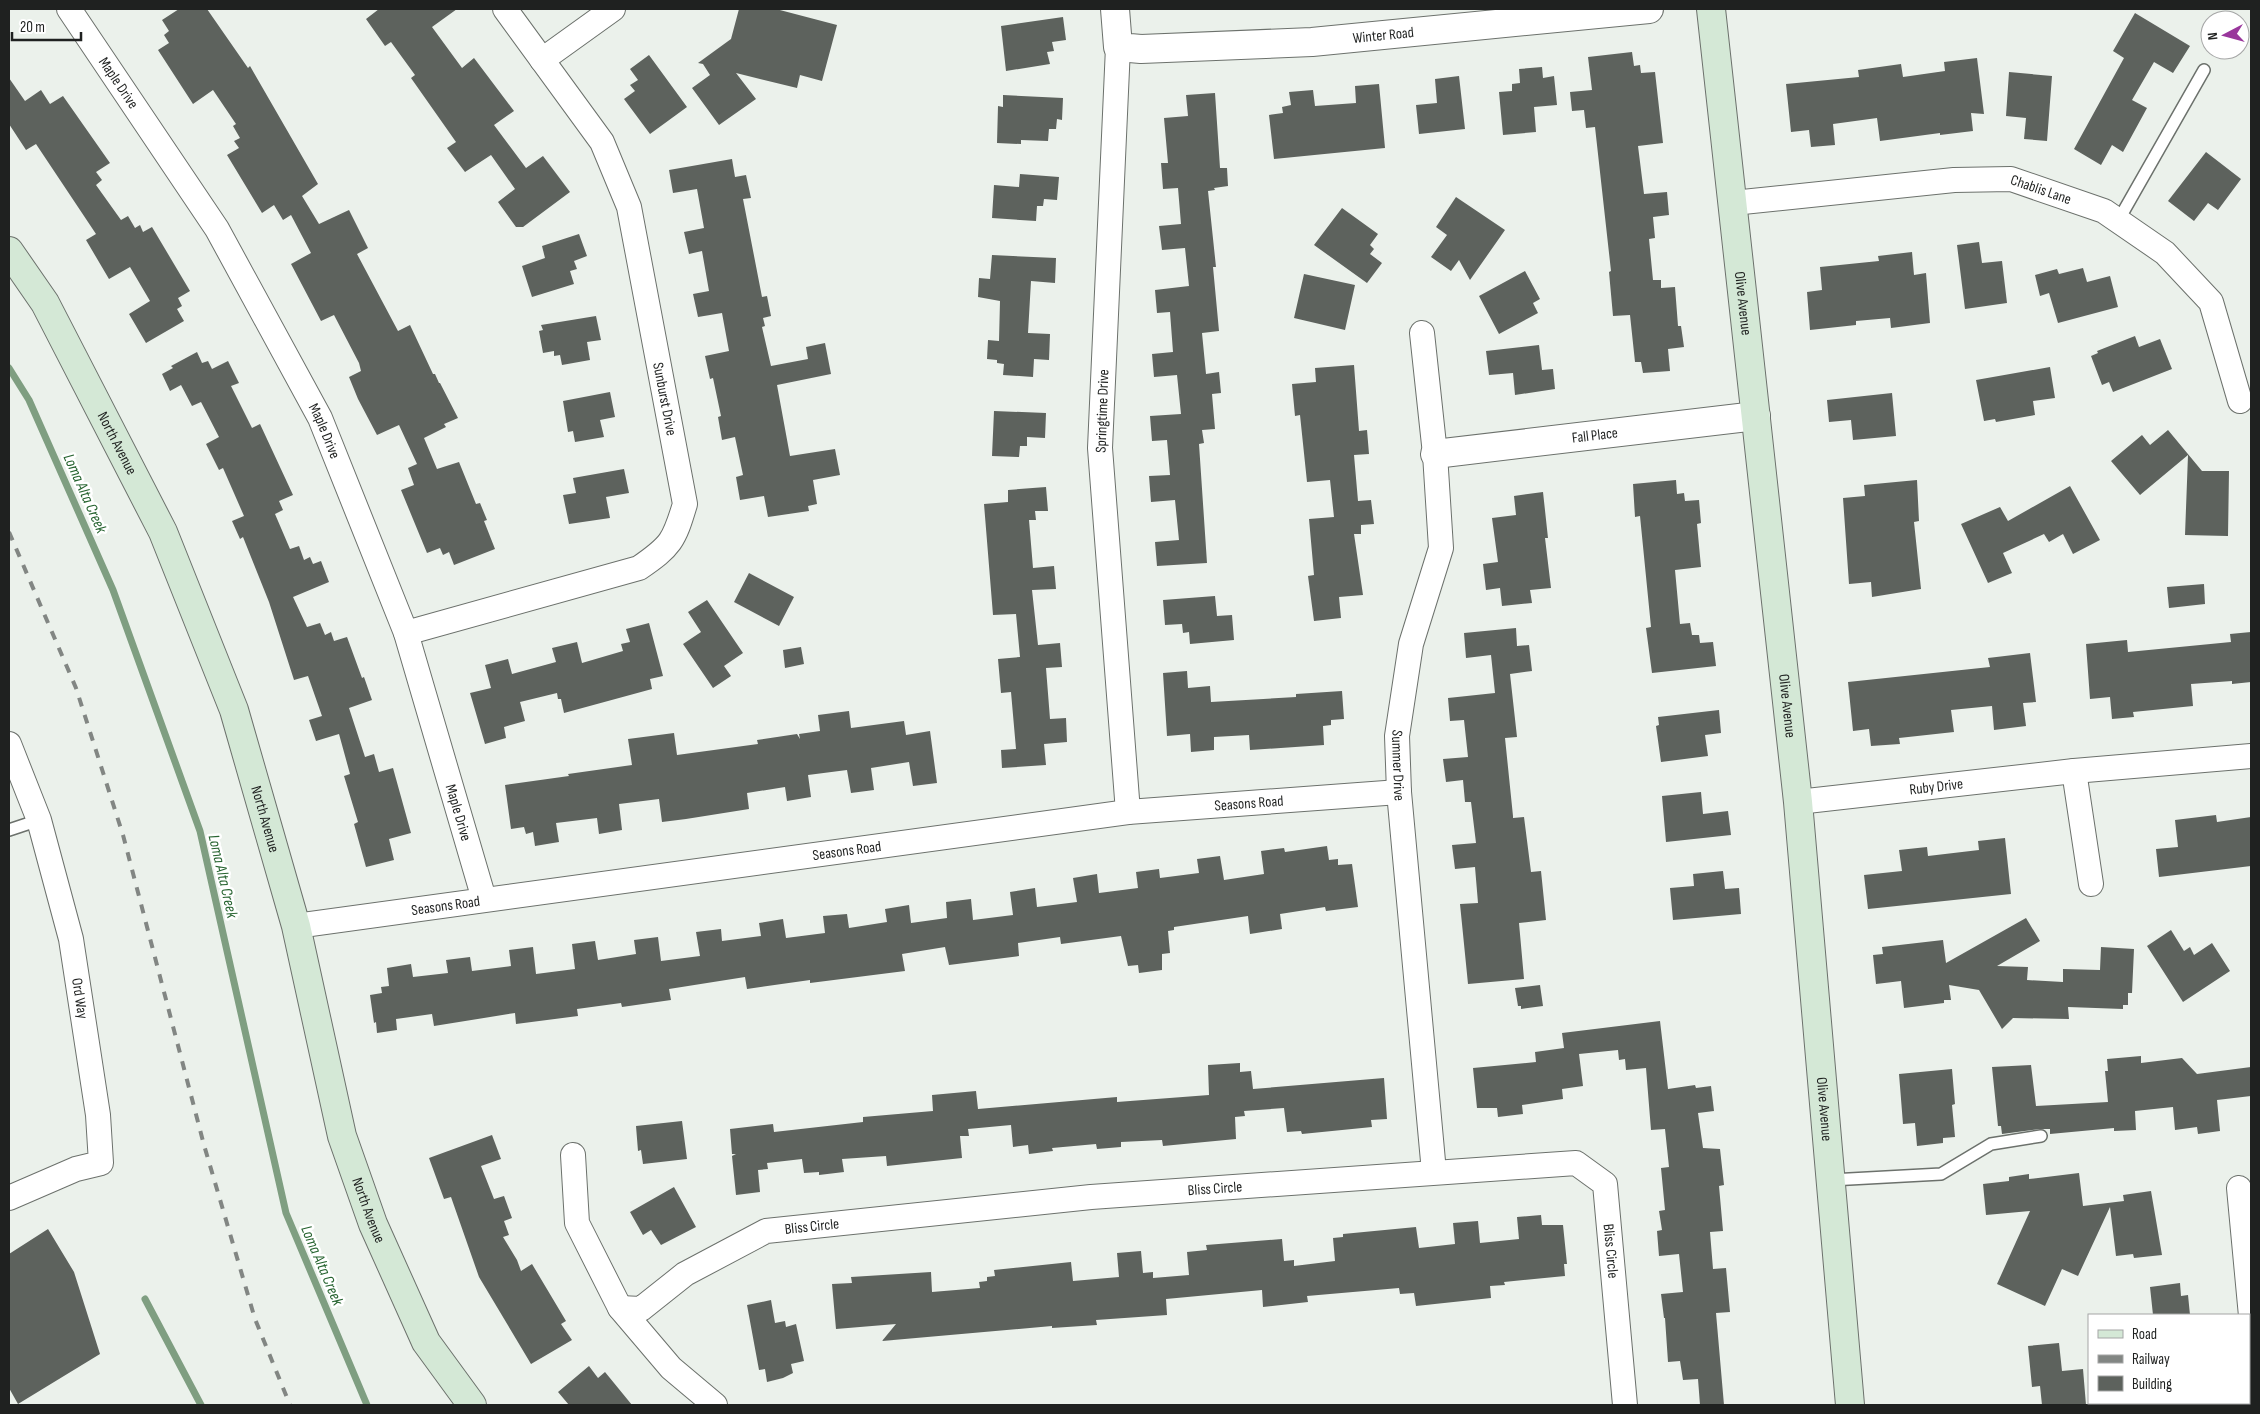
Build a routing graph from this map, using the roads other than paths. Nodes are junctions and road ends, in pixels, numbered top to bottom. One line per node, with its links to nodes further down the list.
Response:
1 (68, 9): 17 (street, Maple Drive)
2 (504, 9): 8 (street, Sunburst Drive)
3 (613, 9): 8 (street)
4 (1115, 9): 7 (street, Springtime Drive)
5 (1649, 9): 7 (street, Winter Road)
6 (1711, 9): 10 (main road, Olive Avenue)
7 (1118, 47): 23 (street, Springtime Drive)
8 (542, 60): 17 (street, Sunburst Drive)
9 (2204, 70): 11 (lane)
10 (1733, 204): 11 (street, Chablis Lane); 15 (main road, Olive Avenue)
11 (2118, 221): 14 (street, Chablis Lane)
12 (9, 251): 28 (main road, North Avenue)
13 (1422, 333): 16 (street, Summer Drive)
14 (2240, 401)
15 (1756, 416): 16 (street, Fall Place); 22 (main road, Olive Avenue)
16 (1434, 454): 21 (street, Summer Drive)
17 (406, 634): 27 (street, Maple Drive)
18 (9, 744): 24 (street, Ord Way)
19 (2251, 756): 20 (street, Ruby Drive)
20 (2074, 771): 22 (street, Ruby Drive); 26 (street)
21 (1399, 792): 23 (street, Seasons Road); 31 (street, Summer Drive)
22 (1798, 802): 32 (main road, Olive Avenue)
23 (1128, 812): 27 (street, Seasons Road)
24 (39, 820): 25 (lane); 34 (street, Ord Way)
25 (9, 830)
26 (2091, 884)
27 (484, 899): 28 (street, Seasons Road)
28 (296, 926): 37 (main road, North Avenue)
29 (2041, 1136): 32 (lane)
30 (574, 1155): 35 (street)
31 (1434, 1172): 35 (street, Bliss Circle); 39 (street, Bliss Circle)
32 (1831, 1180): 40 (main road, Olive Avenue)
33 (2239, 1188): 36 (street)
34 (9, 1198)
35 (620, 1308): 38 (street)
36 (2251, 1316)
37 (472, 1405)
38 (715, 1405)
39 (1625, 1405)
40 (1850, 1405)

